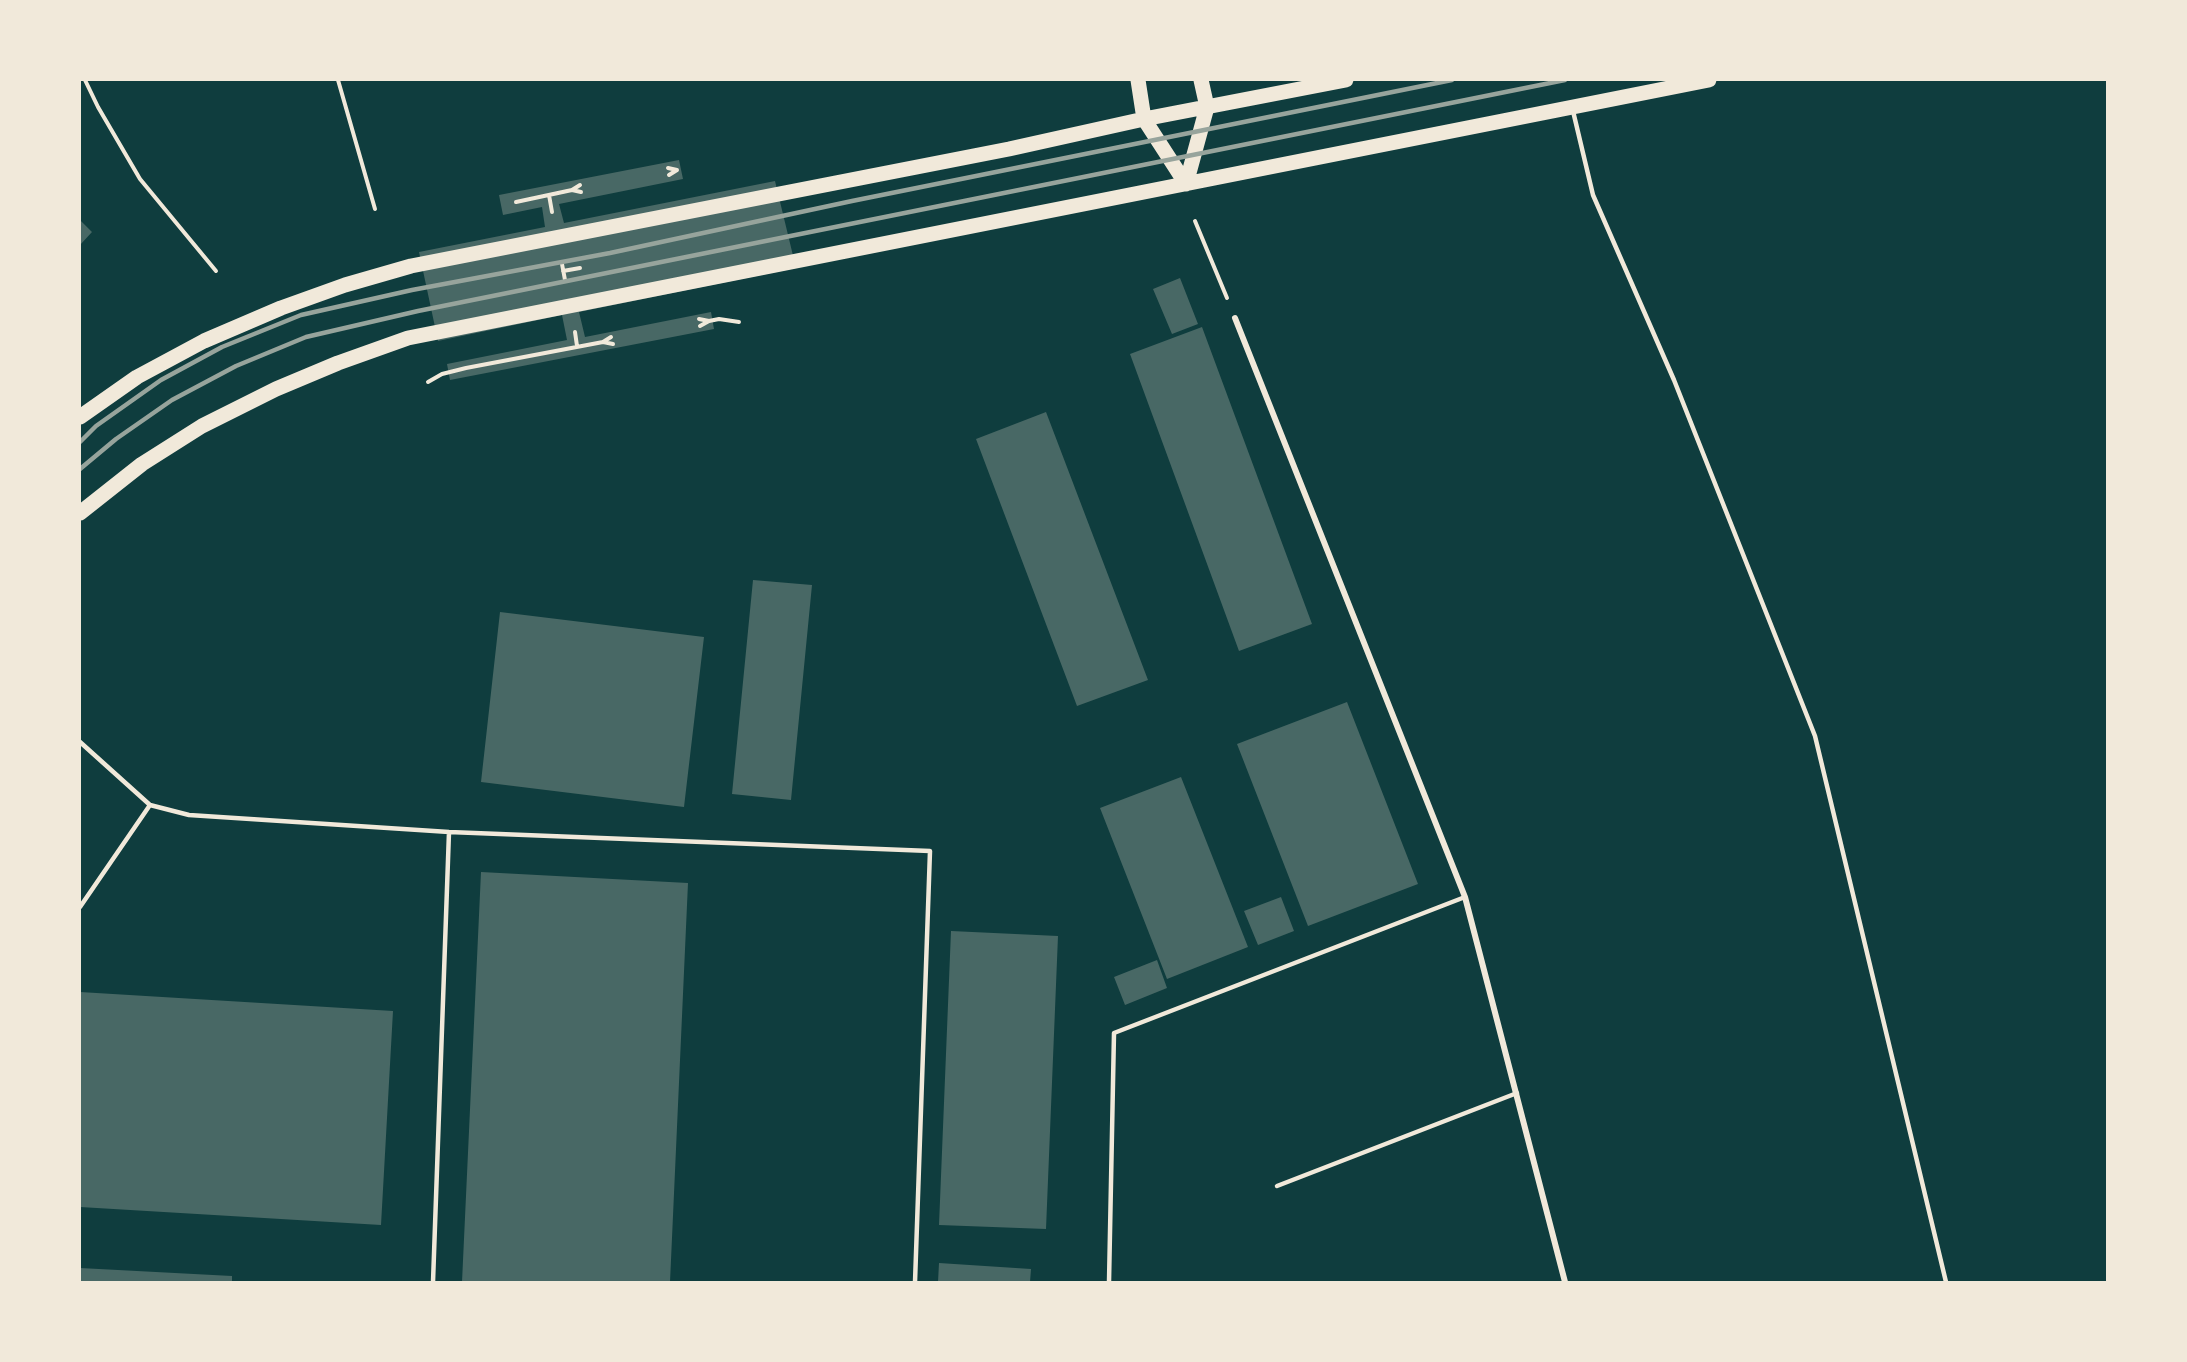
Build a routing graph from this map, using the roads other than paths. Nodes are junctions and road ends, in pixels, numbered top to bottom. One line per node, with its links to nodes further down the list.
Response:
1 (1138, 80): 7 (main road)
2 (1202, 80): 6 (main road)
3 (1346, 80): 6 (main road)
4 (1709, 80): 5 (main road)
5 (1572, 106): 8 (main road); 23 (lane)
6 (1207, 107): 7 (main road); 8 (main road)
7 (1144, 119): 8 (main road); 10 (main road)
8 (1186, 184): 11 (main road)
9 (1235, 318): 15 (street)
10 (80, 417)
11 (80, 513)
12 (80, 742): 13 (lane)
13 (150, 805): 14 (lane); 16 (lane)
14 (449, 832): 19 (lane); 20 (lane)
15 (1465, 897): 17 (street); 21 (lane)
16 (80, 907)
17 (1517, 1093): 18 (lane); 22 (street)
18 (1277, 1186)
19 (433, 1282)
20 (915, 1282)
21 (1109, 1282)
22 (1565, 1282)
23 (1946, 1282)

